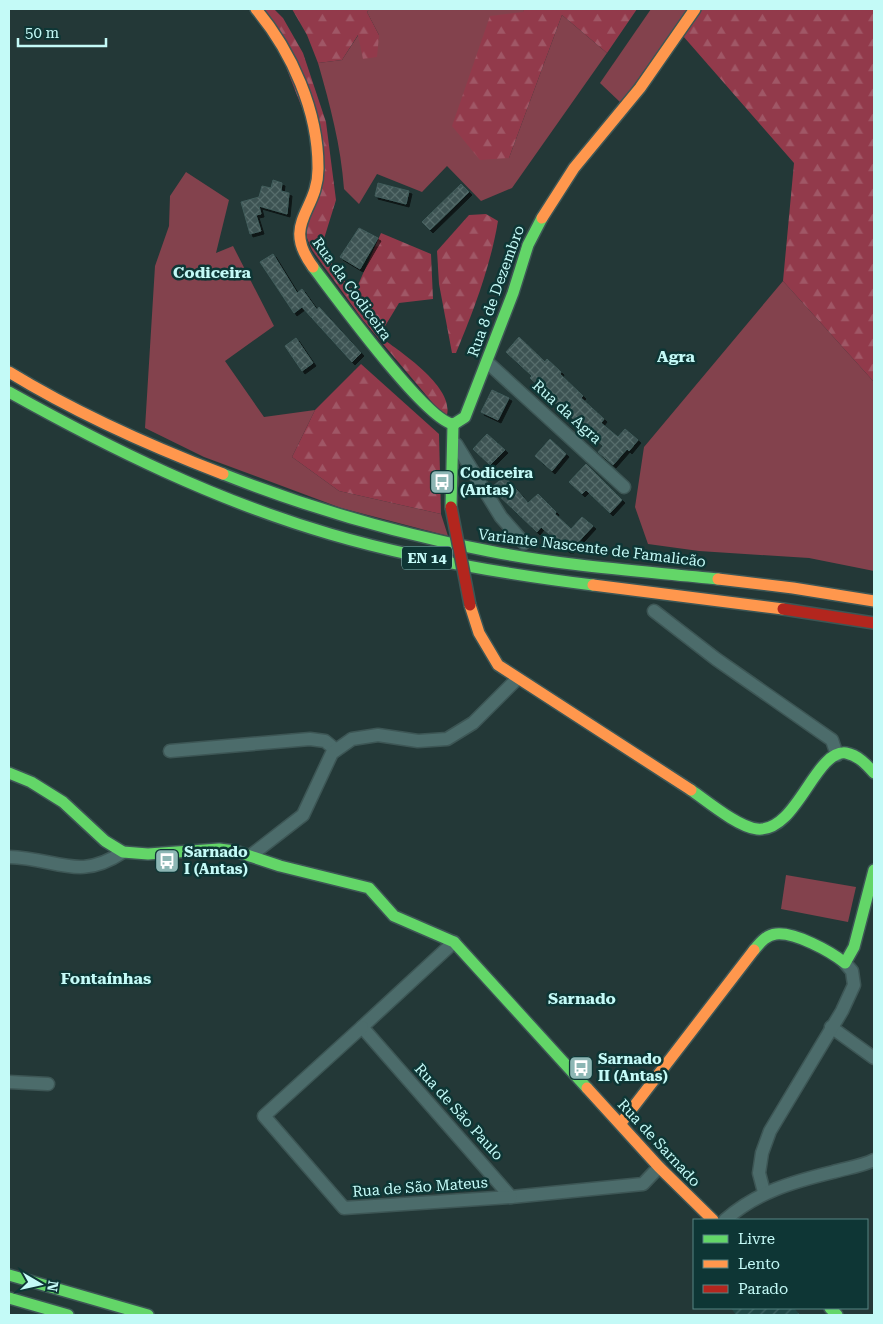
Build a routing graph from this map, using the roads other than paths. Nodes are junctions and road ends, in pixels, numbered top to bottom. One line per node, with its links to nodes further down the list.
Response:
1 (256, 9): 6 (main road, Rua da Codiceira)
2 (695, 9): 3 (main road, Rua 8 de Dezembro)
3 (488, 362): 6 (main road, Rua 8 de Dezembro); 8 (street, Rua da Agra)
4 (9, 372): 10 (main road, Variante Nascente de Famalicão / EN 14)
5 (9, 392): 12 (main road, EN 14)
6 (453, 425): 7 (main road)
7 (456, 444): 9 (street); 13 (main road, bridge)
8 (624, 487)
9 (524, 543)
10 (874, 601)
11 (654, 612): 16 (street)
12 (874, 623)
13 (517, 679): 14 (street); 16 (main road)
14 (336, 750): 15 (street); 21 (street)
15 (170, 751)
16 (837, 755): 18 (main road)
17 (9, 773): 19 (main road)
18 (874, 773)
19 (123, 852): 20 (street); 21 (main road, Rua de Sarnado)
20 (9, 856)
21 (250, 856): 23 (main road, Rua de Sarnado)
22 (874, 870): 24 (main road)
23 (454, 942): 25 (street); 30 (main road, Rua de Sarnado)
24 (845, 963): 26 (street); 30 (main road)
25 (362, 1027): 34 (street, Rua de São Paulo); 34 (street, Rua de São Mateus)
26 (831, 1028): 27 (street); 33 (street)
27 (874, 1058)
28 (9, 1082): 29 (street)
29 (48, 1084)
30 (621, 1123): 32 (main road, Rua de Sarnado)
31 (874, 1160): 33 (street)
32 (659, 1167): 34 (street); 35 (main road, Rua de Sarnado)
33 (764, 1192): 36 (street)
34 (511, 1197)
35 (711, 1219)
36 (726, 1219)
37 (9, 1274): 40 (main road)
38 (9, 1298): 39 (main road)
39 (68, 1315)
40 (148, 1315)

